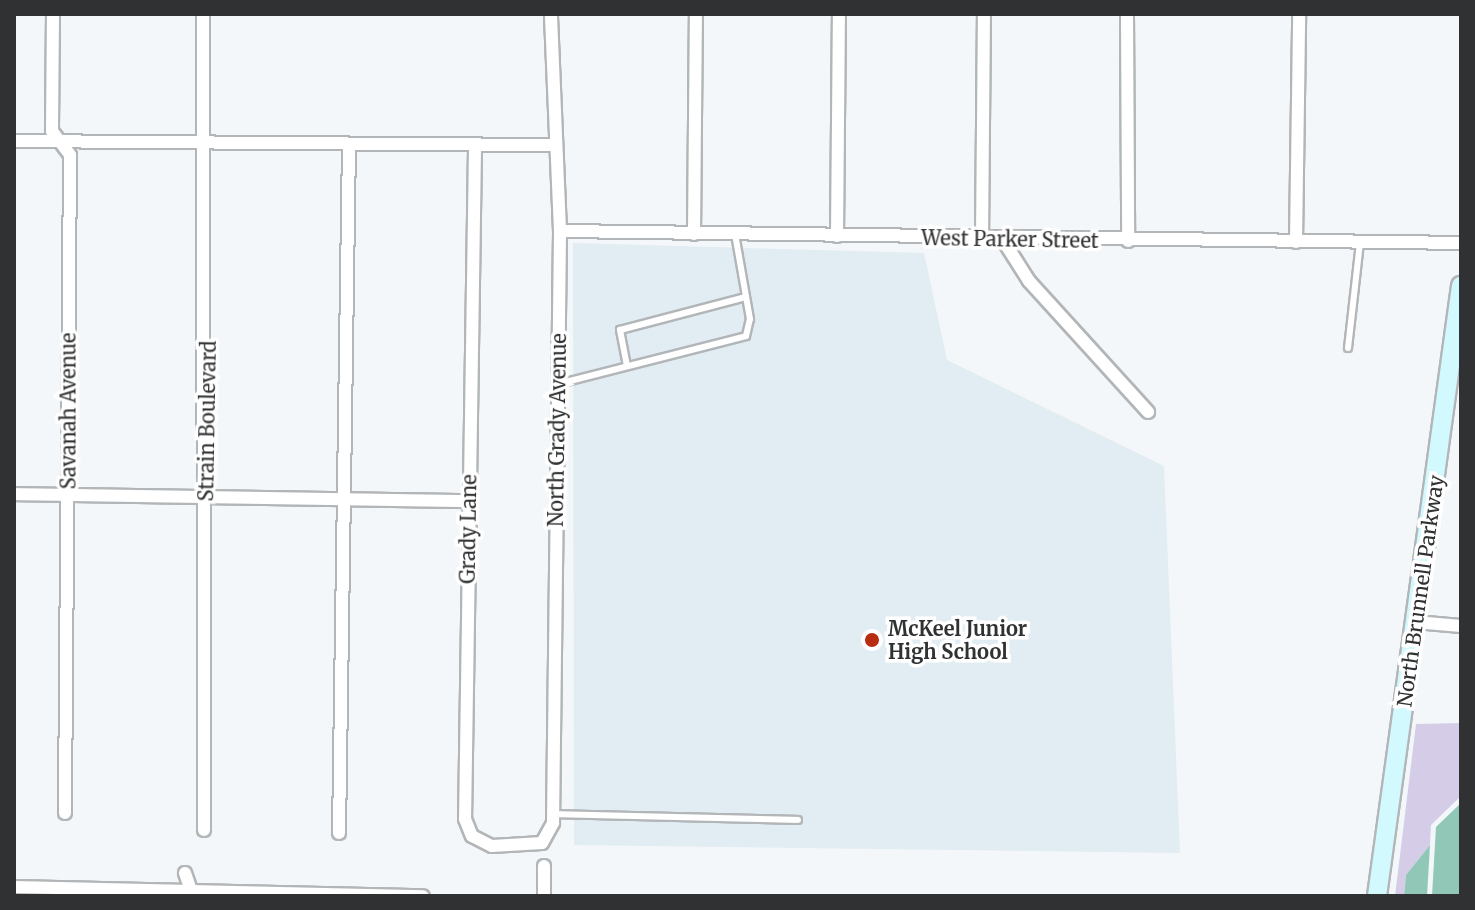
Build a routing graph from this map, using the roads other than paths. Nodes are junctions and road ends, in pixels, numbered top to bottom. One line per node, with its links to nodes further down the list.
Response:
1 (53, 14): 10 (street, Savanah Avenue)
2 (203, 14): 11 (street, Strain Boulevard)
3 (551, 14): 12 (street, North Grady Avenue)
4 (696, 14): 16 (street)
5 (839, 14): 18 (street)
6 (984, 14): 19 (street)
7 (1127, 14): 21 (street)
8 (1299, 14): 22 (street)
9 (14, 141): 10 (street)
10 (63, 142): 11 (street); 33 (street, Savanah Avenue)
11 (202, 144): 13 (street); 34 (street, Strain Boulevard)
12 (552, 145): 14 (street); 15 (street, North Grady Avenue)
13 (349, 146): 14 (street); 35 (street)
14 (475, 148): 36 (street, Grady Lane)
15 (560, 231): 16 (street, West Parker Street); 30 (street, North Grady Avenue)
16 (694, 234): 17 (street, West Parker Street)
17 (735, 234): 18 (street, West Parker Street); 26 (lane)
18 (837, 236): 19 (street, West Parker Street)
19 (982, 239): 20 (street, West Parker Street)
20 (1003, 240): 21 (street, West Parker Street); 31 (street)
21 (1128, 241): 22 (street, West Parker Street)
22 (1296, 242): 23 (street, West Parker Street)
23 (1360, 242): 24 (street, West Parker Street); 27 (lane)
24 (1461, 243)
25 (1461, 286): 28 (street, North Brunnell Parkway)
26 (746, 297): 29 (lane); 29 (lane)
27 (1348, 348)
28 (1456, 358): 37 (street, North Brunnell Parkway)
29 (627, 366): 30 (lane)
30 (558, 384): 40 (street, North Grady Avenue)
31 (1148, 412)
32 (14, 494): 33 (street)
33 (68, 495): 34 (street); 39 (street, Savanah Avenue)
34 (207, 497): 35 (street); 42 (street, Strain Boulevard)
35 (344, 499): 36 (street); 43 (street)
36 (468, 501): 44 (street, Grady Lane)
37 (1415, 622): 38 (street); 54 (street, North Brunnell Parkway)
38 (1461, 626)
39 (65, 813)
40 (553, 814): 41 (lane); 44 (street, North Grady Avenue)
41 (798, 820)
42 (204, 830)
43 (339, 833)
44 (542, 843)
45 (544, 866): 53 (street)
46 (185, 873): 49 (street)
47 (22, 890): 48 (street)
48 (106, 892): 49 (street)
49 (193, 893): 50 (street)
50 (276, 894): 51 (street)
51 (355, 894): 52 (street)
52 (423, 896)
53 (544, 896)
54 (1377, 896)

